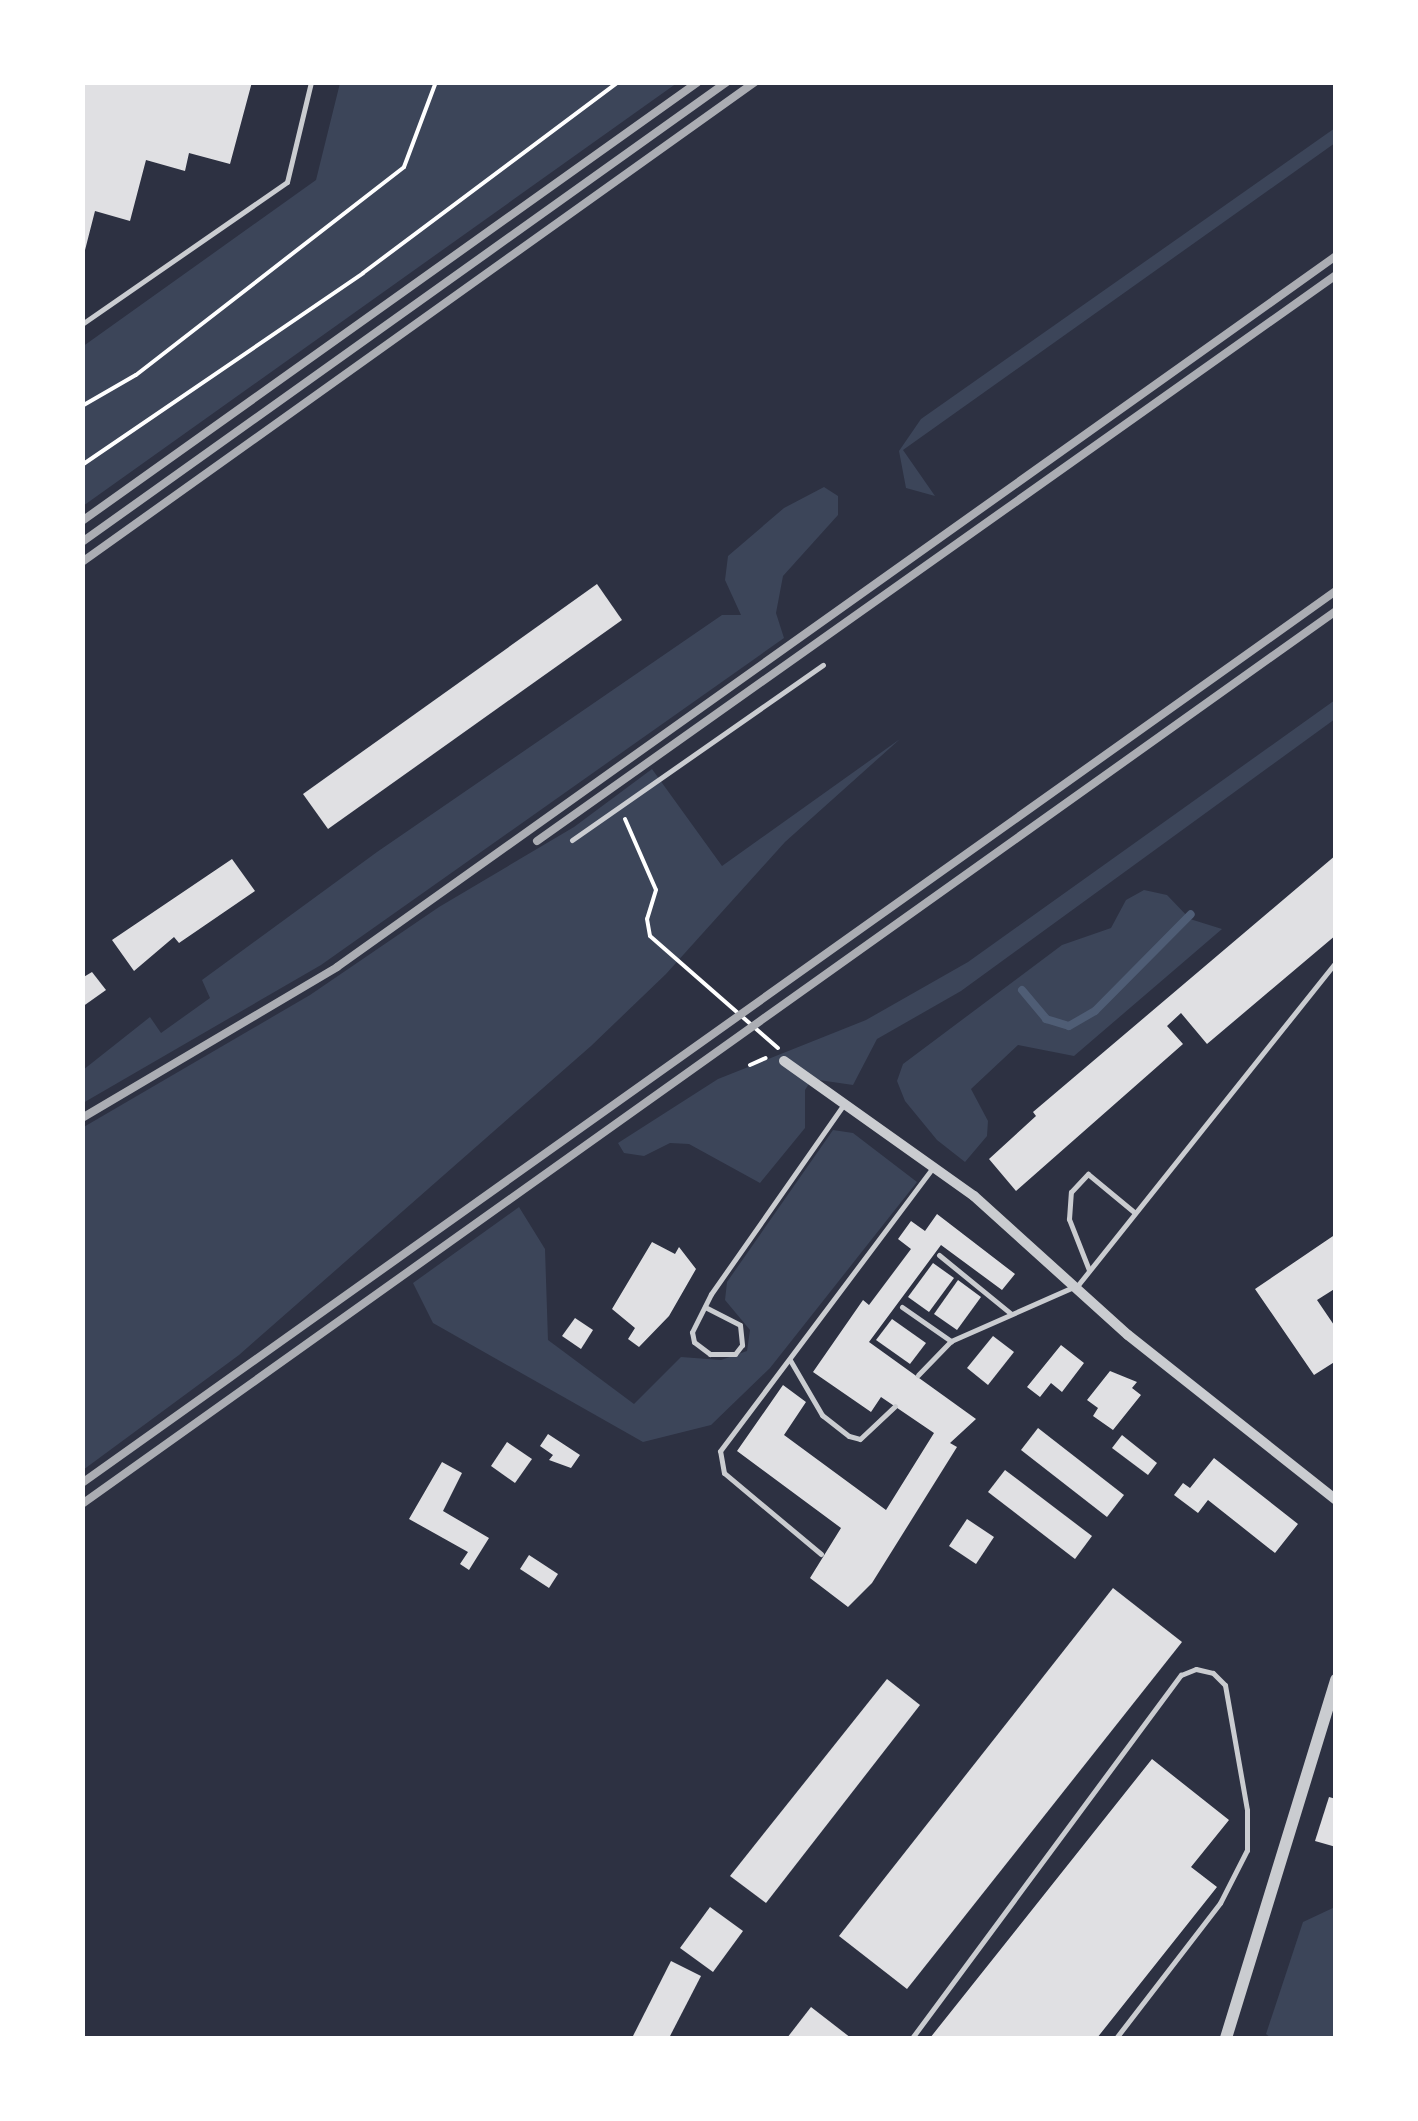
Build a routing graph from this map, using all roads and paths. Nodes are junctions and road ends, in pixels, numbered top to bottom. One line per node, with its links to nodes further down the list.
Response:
1 (311, 82): 4 (lane)
2 (436, 82): 5 (path)
3 (618, 82): 6 (path)
4 (82, 324)
5 (82, 406)
6 (82, 465)
7 (823, 665): 8 (lane)
8 (620, 807): 9 (lane); 11 (path)
9 (572, 840)
10 (1336, 962): 14 (lane)
11 (783, 1056): 12 (street)
12 (842, 1107): 13 (street); 19 (lane)
13 (932, 1169): 17 (street); 22 (lane)
14 (1134, 1212): 16 (lane); 16 (lane)
15 (939, 1255): 20 (lane)
16 (1089, 1270): 17 (lane)
17 (1078, 1286): 20 (lane); 25 (street)
18 (902, 1307): 21 (lane)
19 (705, 1308): 19 (lane)
20 (1010, 1313): 21 (lane)
21 (951, 1341): 23 (lane)
22 (790, 1360): 24 (lane); 26 (lane)
23 (918, 1374)
24 (895, 1406)
25 (1336, 1500)
26 (821, 1554)
27 (1336, 1680): 32 (street)
28 (494, 2038): 29 (lane)
29 (516, 2038)
30 (912, 2038): 31 (lane)
31 (1116, 2038)
32 (1226, 2038)

